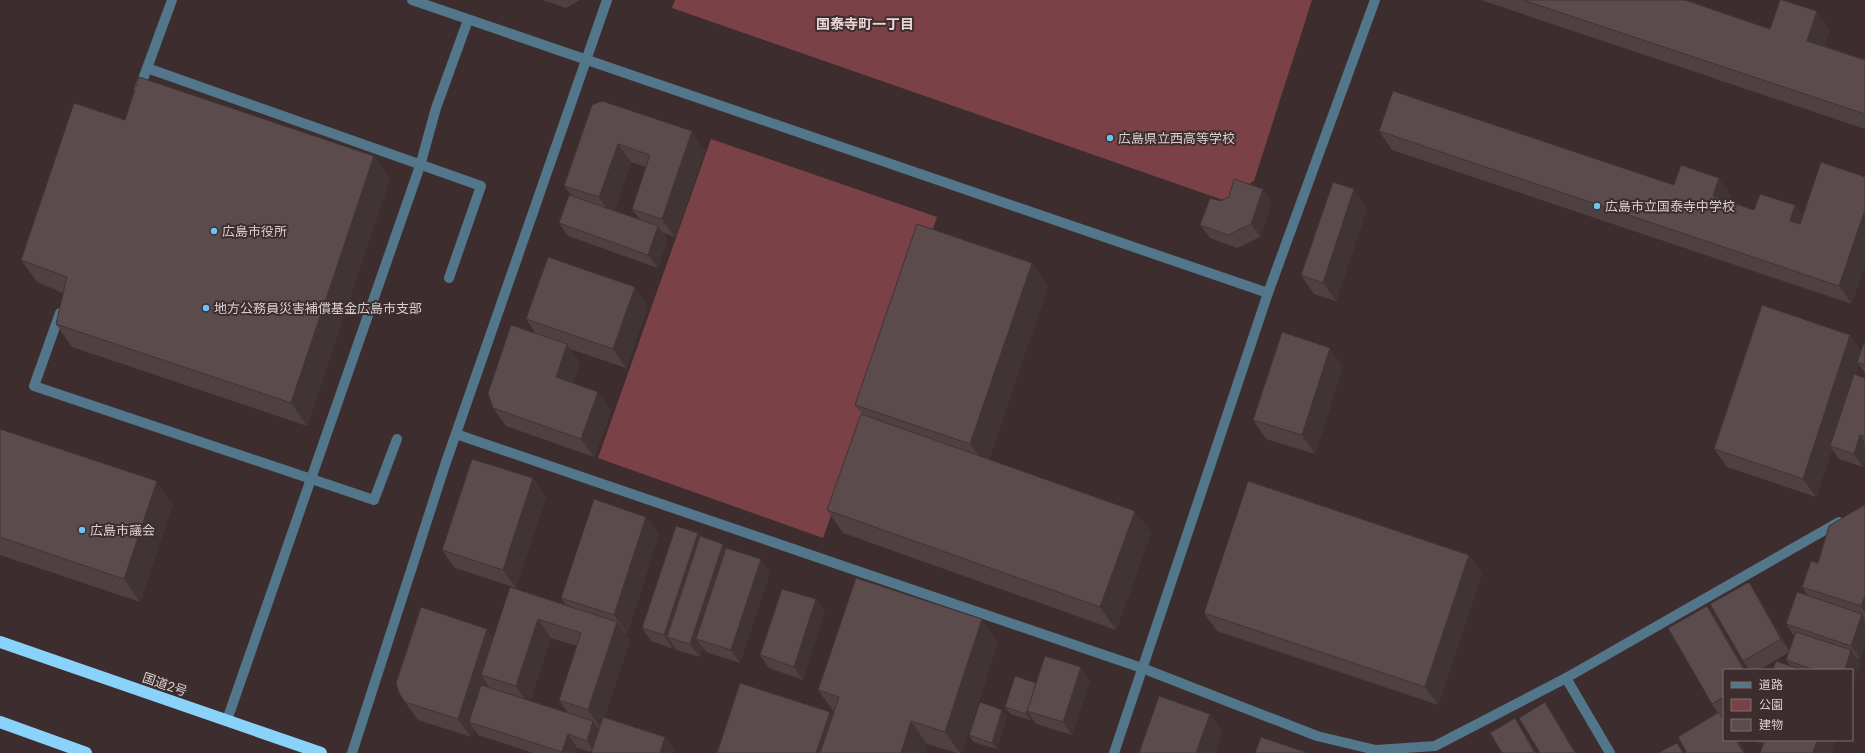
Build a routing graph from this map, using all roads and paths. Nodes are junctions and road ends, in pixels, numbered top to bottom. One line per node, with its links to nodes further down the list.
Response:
1 (172, 0): 7 (street)
2 (412, 0): 5 (street)
3 (607, 0): 6 (street)
4 (1375, 0): 11 (street)
5 (468, 20): 6 (street); 9 (street)
6 (585, 60): 11 (street); 13 (street)
7 (147, 68): 8 (street); 9 (street)
8 (137, 98)
9 (420, 166): 10 (street); 15 (street)
10 (449, 278)
11 (1268, 293): 18 (street)
12 (63, 305): 15 (street)
13 (456, 434): 18 (street); 24 (street)
14 (396, 439): 15 (street)
15 (310, 478): 20 (street)
16 (1845, 519): 19 (street)
17 (0, 642): 20 (highway, 国道2号)
18 (1142, 668): 19 (street); 25 (street)
19 (1566, 678): 26 (street)
20 (227, 720): 23 (highway, 国道2号)
21 (0, 722): 22 (highway)
22 (86, 753)
23 (321, 753)
24 (352, 753)
25 (1114, 753)
26 (1610, 753)

